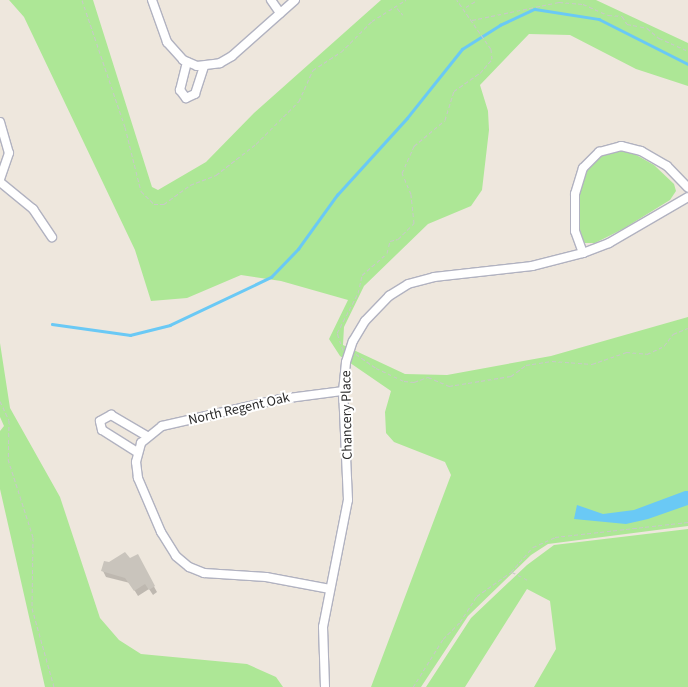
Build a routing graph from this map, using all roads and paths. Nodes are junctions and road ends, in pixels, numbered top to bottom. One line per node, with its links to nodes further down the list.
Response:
1 (82, 0): 8 (path)
2 (152, 0): 15 (street)
3 (271, 0): 10 (street)
4 (295, 0): 10 (street)
5 (406, 0): 8 (path)
6 (457, 0): 9 (path)
7 (477, 0): 9 (path)
8 (397, 7): 11 (path)
9 (465, 8): 12 (path)
10 (280, 13): 16 (street)
11 (403, 14)
12 (472, 20): 13 (path); 14 (path)
13 (486, 43)
14 (688, 51)
15 (187, 62): 16 (street); 16 (street)
16 (204, 66)
17 (0, 122): 18 (street)
18 (0, 180): 21 (street)
19 (688, 188): 22 (street)
20 (688, 197): 22 (street, Chancery Place)
21 (52, 237)
22 (583, 253): 23 (street, Chancery Place)
23 (343, 391): 25 (street, North Regent Oak); 30 (street, Chancery Place)
24 (0, 401): 31 (path)
25 (147, 436): 26 (street, North Regent Oak); 26 (street)
26 (137, 452): 30 (street)
27 (688, 522): 28 (path)
28 (511, 572): 29 (path); 33 (path)
29 (528, 580)
30 (330, 589): 32 (street, Chancery Place)
31 (54, 687)
32 (325, 687)
33 (413, 687)

